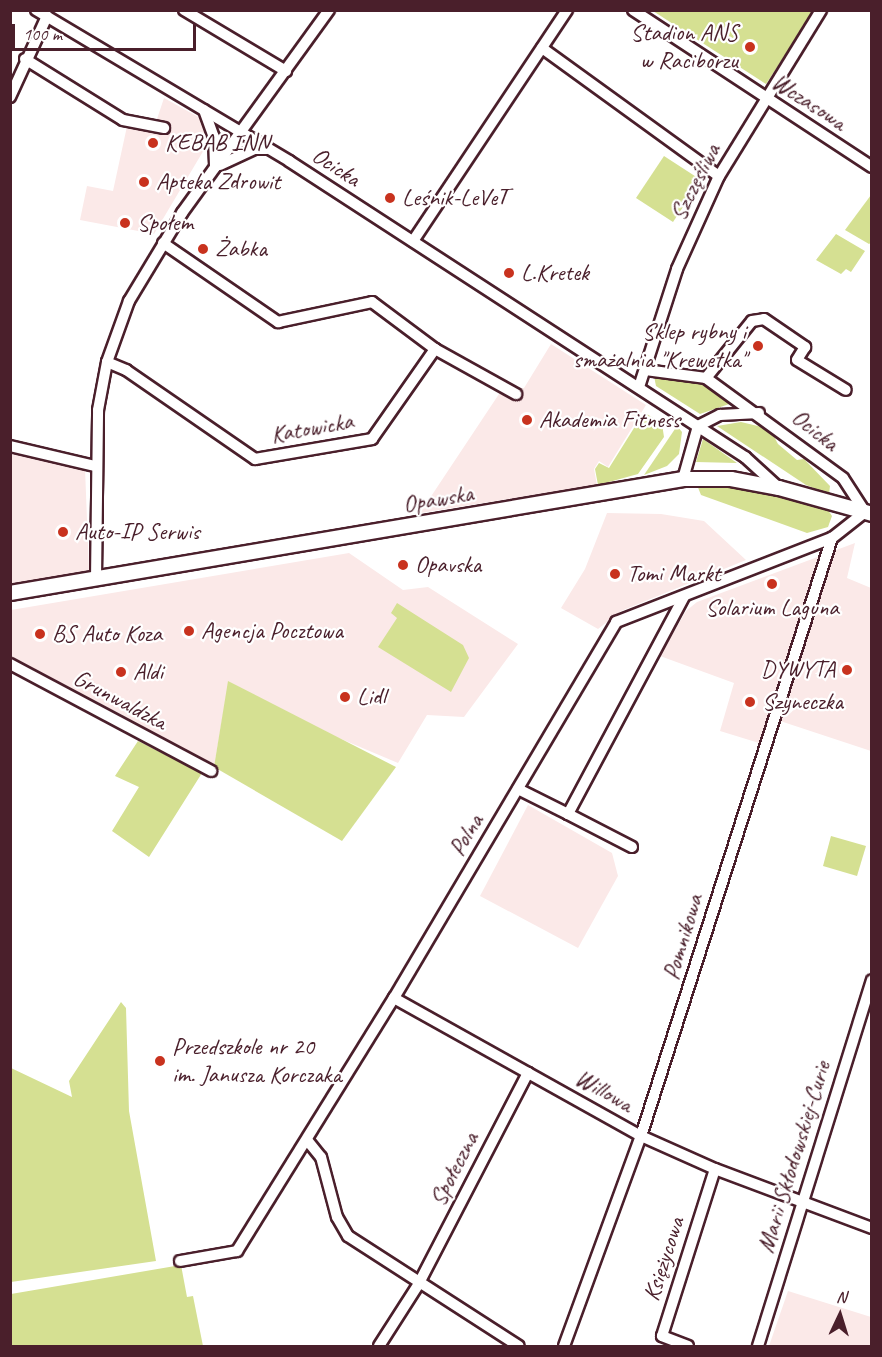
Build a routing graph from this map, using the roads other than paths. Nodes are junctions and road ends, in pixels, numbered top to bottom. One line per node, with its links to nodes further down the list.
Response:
1 (184, 10): 9 (street)
2 (329, 10): 9 (street)
3 (567, 10): 7 (street)
4 (633, 10): 11 (street, Wczasowa)
5 (820, 10): 11 (street, Szczęśliwa)
6 (41, 13): 8 (street); 12 (street, Ocicka)
7 (542, 48): 18 (street); 19 (street)
8 (25, 60): 10 (street); 13 (street)
9 (286, 71): 14 (street)
10 (10, 97)
11 (764, 98): 16 (street, Wczasowa); 18 (street, Szczęśliwa)
12 (204, 110): 14 (street, Ocicka); 17 (street)
13 (164, 128)
14 (242, 133): 15 (street, Ocicka); 17 (street)
15 (270, 150): 17 (street); 19 (street, Ocicka)
16 (872, 167)
17 (214, 168): 20 (street)
18 (719, 176): 23 (street, Szczęśliwa)
19 (413, 241): 25 (street, Ocicka)
20 (163, 243): 21 (street); 22 (street)
21 (435, 349): 22 (street, Katowicka); 27 (street)
22 (107, 362): 31 (street)
23 (646, 370): 24 (street, Ocicka); 25 (street, Szczęśliwa)
24 (706, 378): 26 (street); 28 (street, Ocicka)
25 (639, 387): 29 (street, Ocicka)
26 (846, 390)
27 (516, 394)
28 (759, 413): 29 (street, Ocicka); 34 (street, Ocicka)
29 (698, 426): 32 (street); 33 (street, Ocicka)
30 (10, 446): 31 (street)
31 (95, 466): 36 (street)
32 (683, 479): 33 (main road, Opawska); 36 (main road, Opawska)
33 (779, 488): 34 (main road, Opawska)
34 (868, 513): 35 (street, Polna)
35 (832, 538): 38 (street, Polna); 47 (street, Pomnikowa)
36 (96, 579): 37 (main road, Opawska)
37 (10, 593)
38 (684, 597): 41 (street, Polna); 42 (street)
39 (10, 664): 40 (street, Grunwaldzka)
40 (211, 771)
41 (518, 789): 42 (street); 45 (street, Polna)
42 (568, 814): 43 (street)
43 (632, 847)
44 (872, 980): 50 (street, Marii Skłodowskiej-Curie)
45 (394, 998): 46 (street, Willowa); 48 (street, Polna)
46 (528, 1073): 47 (street, Willowa); 53 (street, Społeczna)
47 (641, 1136): 49 (street, Willowa); 56 (street, Pomnikowa)
48 (307, 1140): 52 (street, Polna); 53 (street)
49 (715, 1169): 50 (street, Willowa); 57 (street, Księżycowa)
50 (803, 1199): 51 (street, Willowa); 58 (street, Marii Skłodowskiej-Curie)
51 (872, 1228)
52 (180, 1261)
53 (418, 1285): 54 (street, Społeczna); 55 (street)
54 (379, 1347)
55 (519, 1347)
56 (564, 1347)
57 (688, 1347)
58 (758, 1347)

